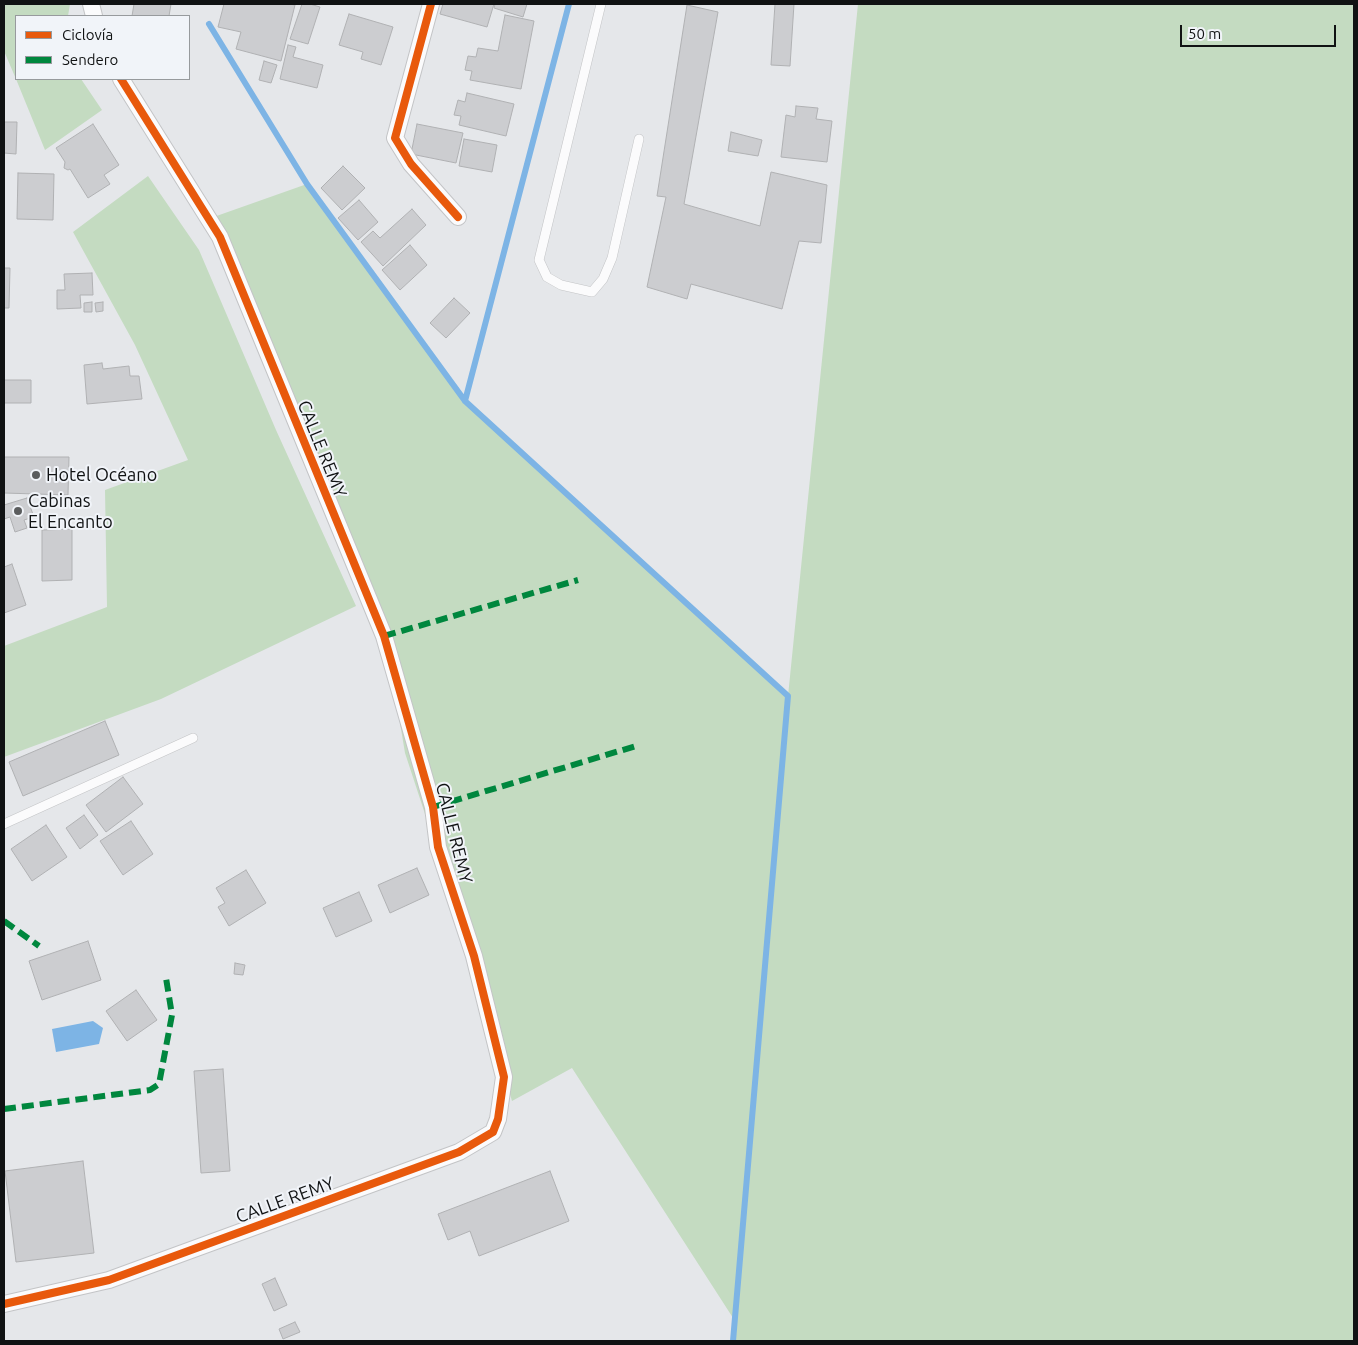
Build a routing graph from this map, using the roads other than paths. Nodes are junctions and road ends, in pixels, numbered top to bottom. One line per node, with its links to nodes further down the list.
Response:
1 (432, 4): 5 (street)
2 (601, 4): 4 (lane)
3 (122, 80): 8 (street, CALLE REMY)
4 (639, 139)
5 (458, 217)
6 (193, 738): 7 (lane)
7 (4, 824)
8 (4, 1304)

